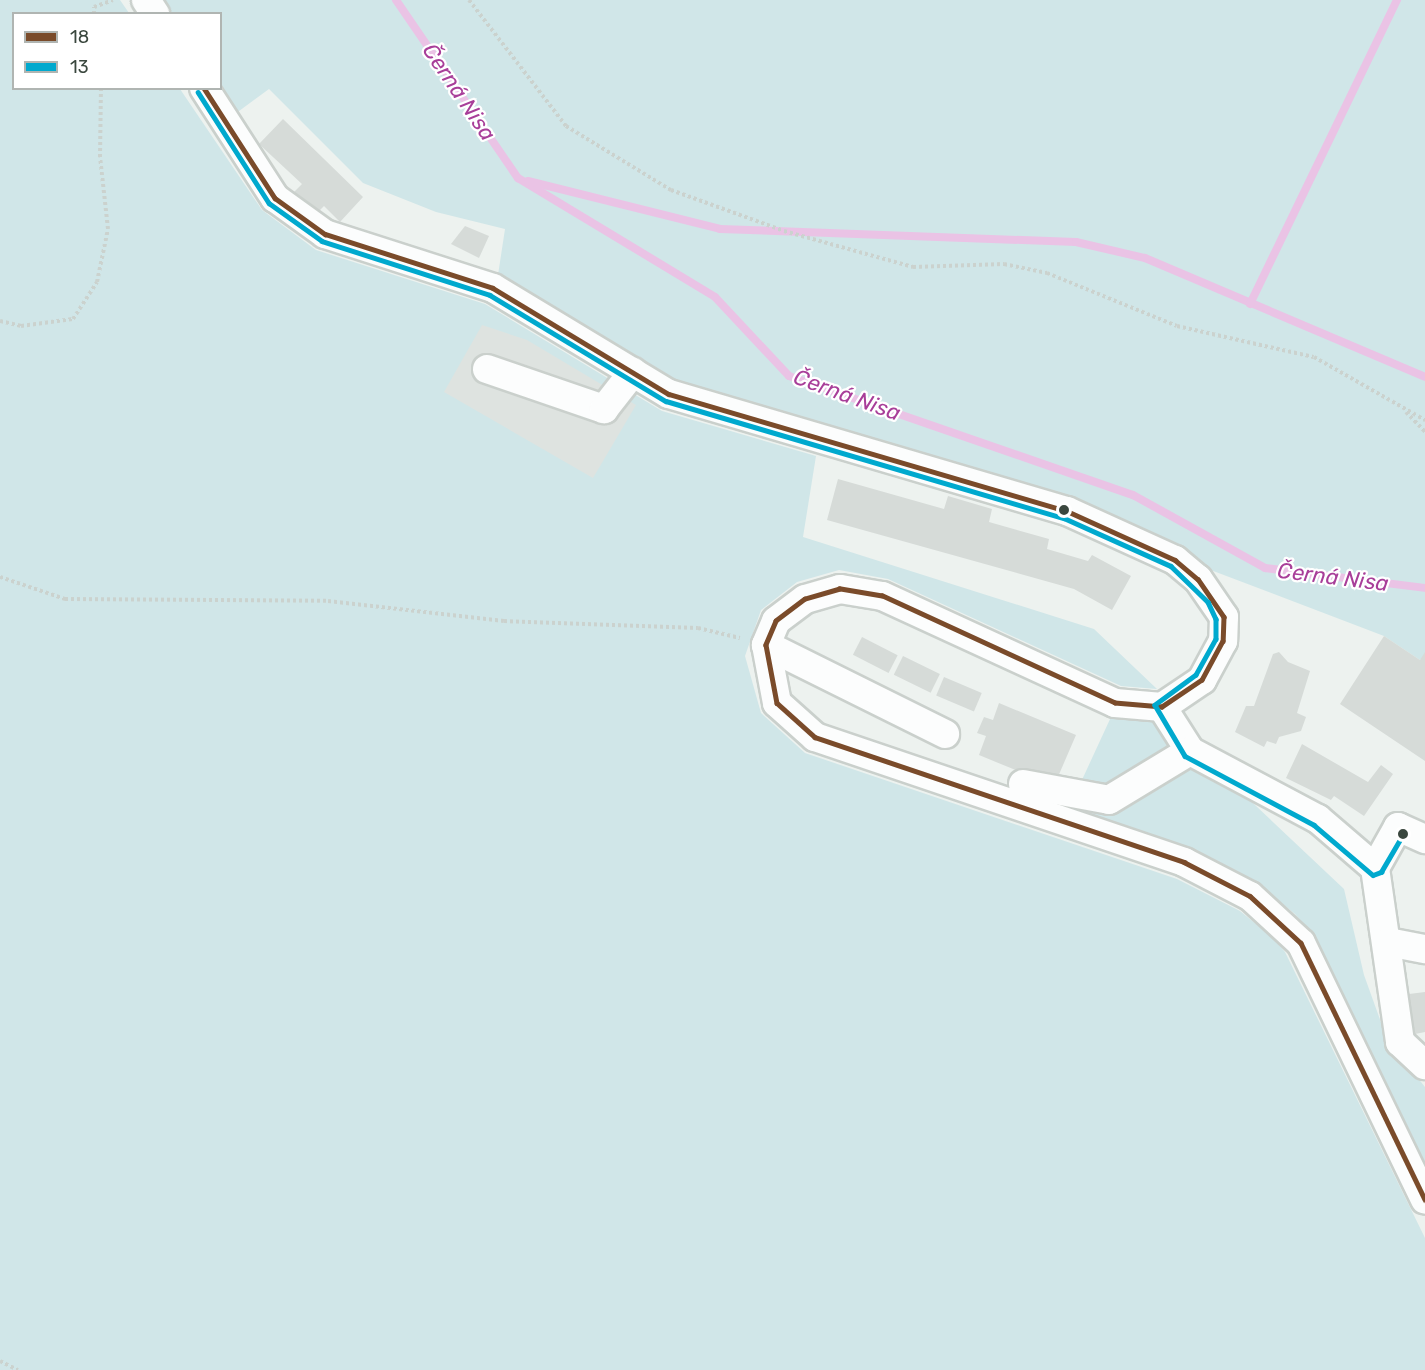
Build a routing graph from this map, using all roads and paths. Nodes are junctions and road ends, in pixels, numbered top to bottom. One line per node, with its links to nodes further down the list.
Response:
1 (112, 0): 3 (path)
2 (469, 0): 9 (path)
3 (94, 12)
4 (101, 90): 6 (path)
5 (205, 90): 8 (street)
6 (0, 321)
7 (487, 369): 8 (street)
8 (633, 372): 14 (street)
9 (1404, 409): 10 (path); 11 (path)
10 (1425, 420)
11 (1425, 432)
12 (0, 577): 13 (path)
13 (766, 645): 14 (street); 15 (street); 23 (street)
14 (1162, 707): 16 (street)
15 (945, 734)
16 (1190, 752): 17 (street); 19 (street)
17 (1023, 784)
18 (1425, 839): 19 (street)
19 (1375, 868): 20 (street)
20 (1388, 942): 21 (street); 22 (street)
21 (1425, 949)
22 (1425, 1065)
23 (1425, 1200)
24 (0, 1360): 25 (path)
25 (18, 1370)

